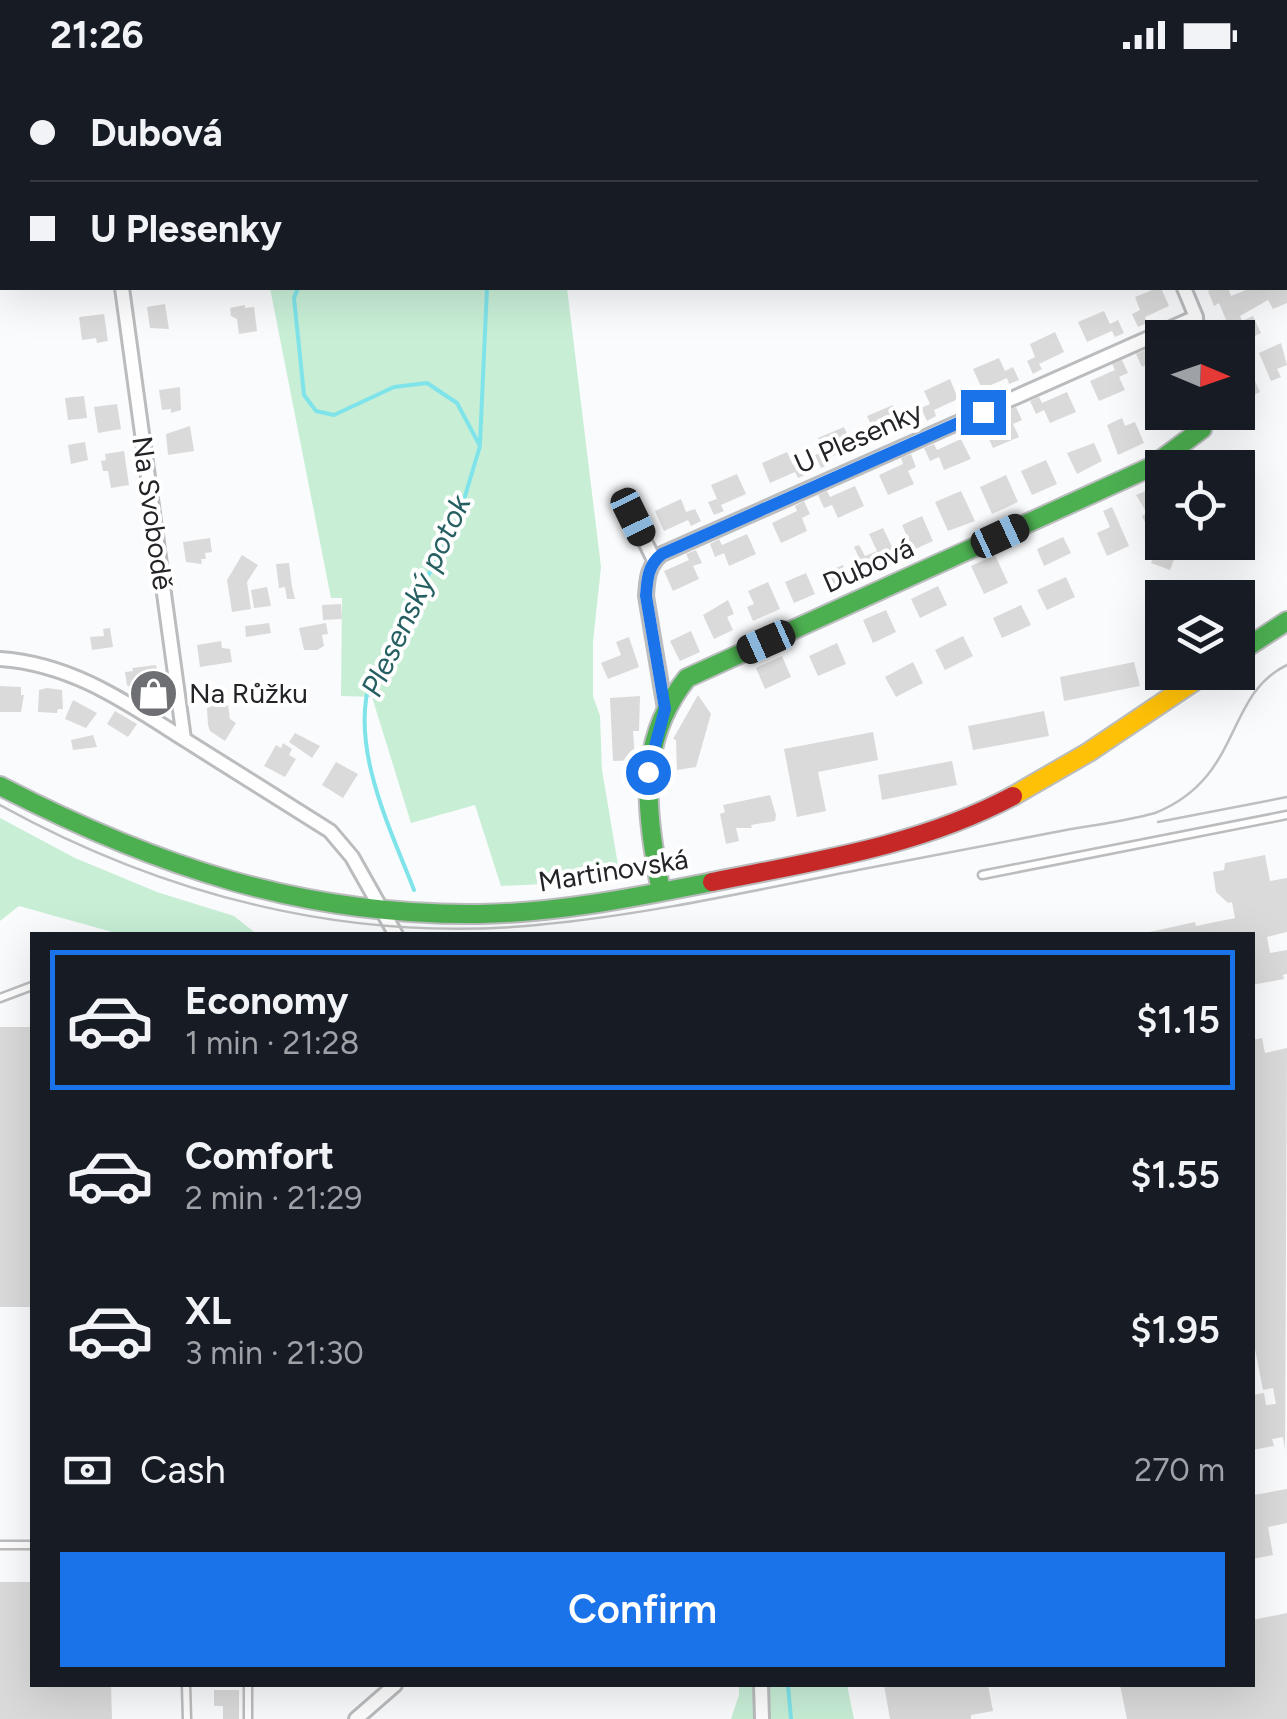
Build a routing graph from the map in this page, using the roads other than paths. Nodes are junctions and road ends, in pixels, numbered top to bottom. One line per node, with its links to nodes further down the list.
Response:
1 (122, 290): 13 (street, Na Svobodě)
2 (1185, 290): 3 (street)
3 (1196, 317): 4 (street); 7 (street, U Plesenky)
4 (1196, 320)
5 (1201, 430): 12 (street, Dubová)
6 (633, 517): 7 (street)
7 (654, 560): 12 (street)
8 (1287, 621): 9 (street)
9 (1255, 642)
10 (0, 659): 13 (street)
11 (1180, 690): 17 (street, Martinovská)
12 (665, 709): 17 (street, Dubová)
13 (184, 739): 18 (street)
14 (0, 786): 18 (street, Martinovská)
15 (1287, 815): 16 (lane)
16 (982, 875)
17 (661, 892): 18 (street, Martinovská)
18 (382, 910): 19 (street)
19 (394, 932)
20 (30, 987): 21 (lane)
21 (0, 998)
22 (30, 1544): 23 (lane)
23 (0, 1545)
24 (186, 1687): 28 (lane)
25 (248, 1687): 29 (lane)
26 (393, 1687): 30 (street)
27 (761, 1687): 31 (street)
28 (187, 1719)
29 (248, 1719)
30 (356, 1719)
31 (762, 1719)

